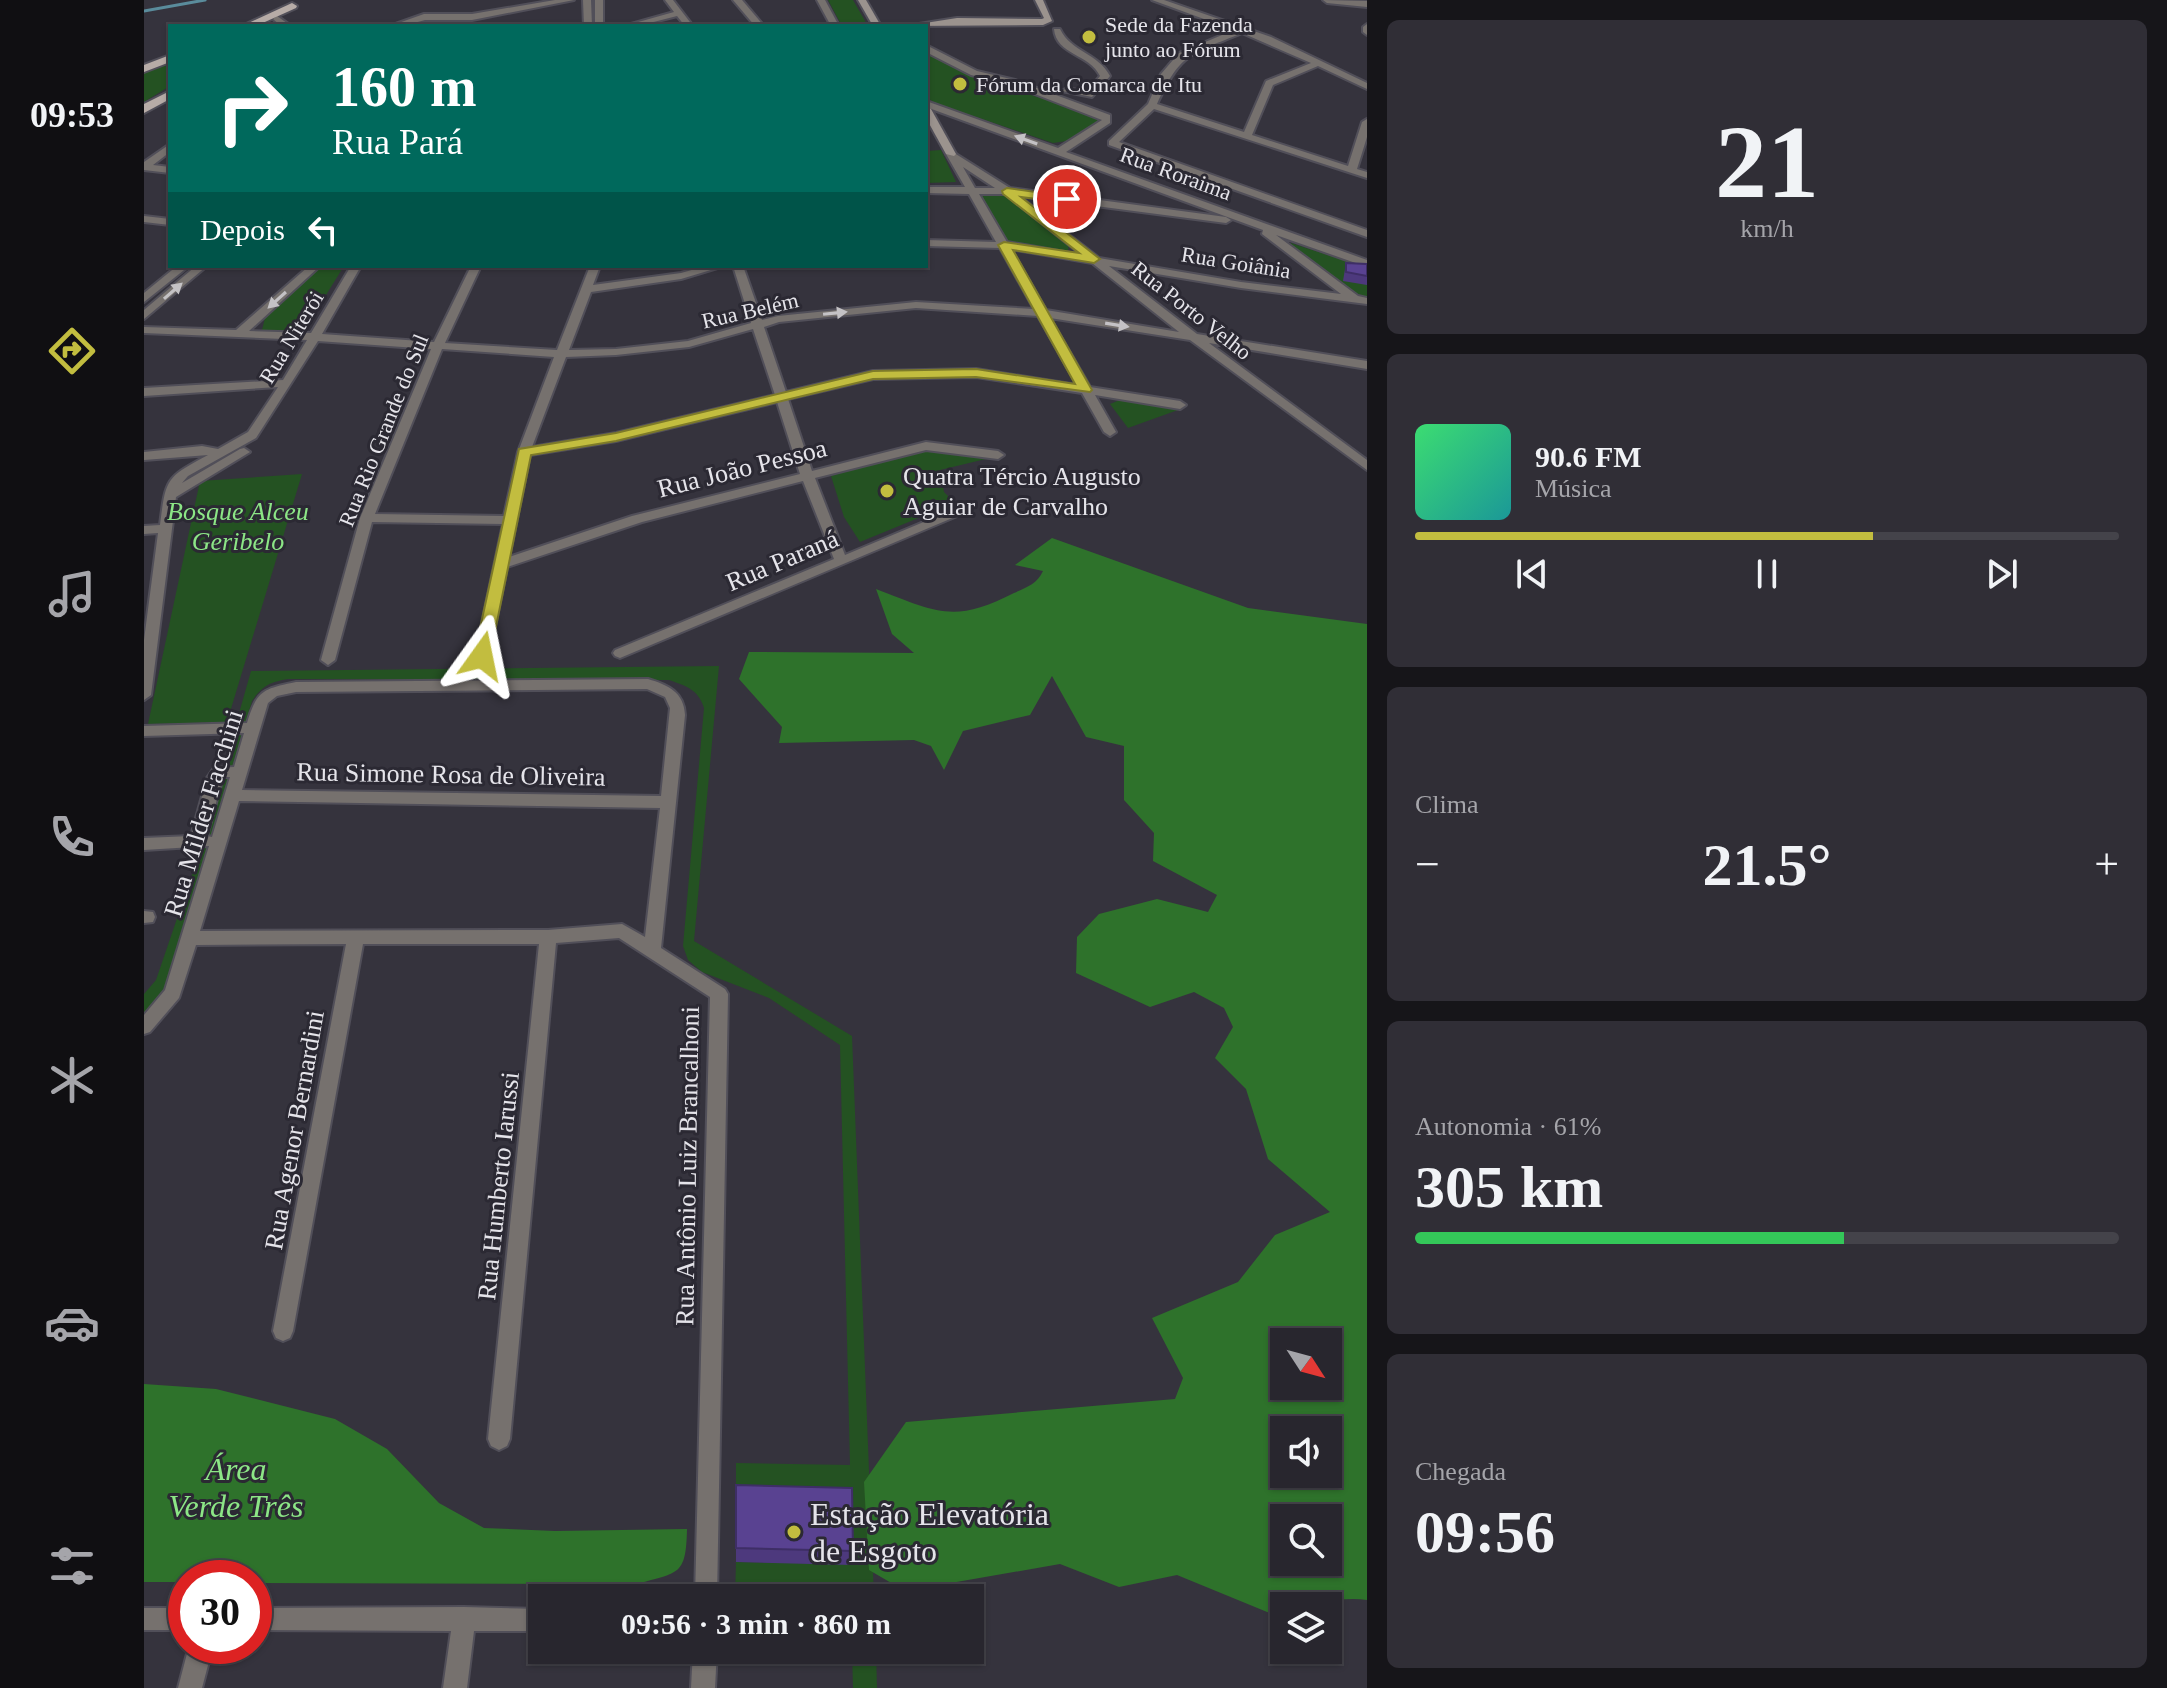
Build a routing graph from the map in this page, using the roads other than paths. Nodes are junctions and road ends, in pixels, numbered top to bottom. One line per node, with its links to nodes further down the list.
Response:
1 (570, 0): 17 (street)
2 (587, 0): 23 (street)
3 (599, 0): 24 (street)
4 (669, 0): 14 (street)
5 (737, 0): 27 (street)
6 (821, 0): 28 (street)
7 (862, 0): 29 (street)
8 (1040, 0): 16 (street); 18 (street)
9 (1156, 0): 31 (street)
10 (1333, 1): 12 (street)
11 (297, 3): 19 (main road); 20 (main road)
12 (1348, 3): 13 (street); 15 (street)
13 (1367, 4)
14 (679, 13): 25 (street); 26 (street)
15 (1367, 13)
16 (1048, 16): 18 (street); 37 (street)
17 (472, 17): 21 (street); 22 (street)
18 (1028, 17): 30 (street)
19 (251, 24)
20 (278, 24)
21 (402, 24)
22 (481, 24)
23 (588, 24)
24 (599, 24)
25 (636, 24)
26 (687, 24)
27 (758, 24)
28 (834, 24)
29 (876, 24)
30 (928, 25)
31 (1242, 30): 34 (street); 40 (street)
32 (928, 49): 46 (street)
33 (168, 59): 35 (main road)
34 (1319, 63): 38 (street); 44 (street)
35 (144, 71): 36 (main road)
36 (160, 74)
37 (1018, 74)
38 (1367, 86)
39 (168, 95): 41 (main road)
40 (1152, 105): 44 (street); 60 (street)
41 (144, 109)
42 (928, 111): 46 (street, Rua Roraima, one-way to 42); 47 (street)
43 (1367, 122): 50 (street)
44 (1247, 136): 50 (street)
45 (168, 149): 48 (street)
46 (1059, 152): 55 (street, Rua Roraima)
47 (951, 154): 53 (street); 54 (street, Rua Porto Velho)
48 (144, 167): 49 (street)
49 (168, 170)
50 (1352, 170): 51 (street)
51 (1367, 175)
52 (928, 190): 53 (street)
53 (971, 190): 54 (street); 62 (street)
54 (1007, 191): 56 (street); 63 (street, Rua Porto Velho)
55 (1195, 202): 56 (street); 59 (street, Rua Roraima)
56 (1186, 215): 59 (street)
57 (144, 219): 58 (street)
58 (168, 222)
59 (1257, 224): 64 (street, Rua Roraima); 75 (street)
60 (1367, 234)
61 (928, 243): 62 (street, Rua Goiânia)
62 (1004, 245): 63 (street, Rua Goiânia); 77 (street)
63 (1094, 259): 75 (street, Rua Goiânia); 83 (street, Rua Porto Velho)
64 (1367, 264)
65 (182, 268): 74 (street)
66 (200, 268): 78 (street, one-way to 66)
67 (313, 268): 81 (street, one-way to 81)
68 (355, 268): 82 (street, Rua Niterói)
69 (475, 268): 84 (street, Rua Rio Grande do Sul)
70 (594, 268): 73 (street)
71 (711, 268): 73 (street)
72 (739, 268): 79 (street)
73 (588, 289): 85 (street)
74 (144, 299)
75 (1354, 299): 76 (street, Rua Goiânia)
76 (1367, 301)
77 (1041, 313): 79 (street, Rua Belém, one-way to 77); 83 (street, Rua Belém, one-way to 83); 88 (street)
78 (144, 316)
79 (758, 325): 85 (street, Rua Belém); 90 (street)
80 (144, 330): 81 (street, Rua Belém)
81 (239, 334): 82 (street, Rua Belém)
82 (314, 337): 84 (street, Rua Belém); 87 (street, Rua Niterói)
83 (1193, 337): 86 (street, Rua Belém); 100 (street, Rua Porto Velho)
84 (438, 345): 85 (street, Rua Belém); 107 (street, Rua Rio Grande do Sul)
85 (560, 354): 94 (street)
86 (1367, 365)
87 (287, 383): 89 (street); 92 (street, Rua Niterói)
88 (1085, 390): 90 (street); 91 (street); 93 (street)
89 (144, 392)
90 (783, 396): 94 (street); 103 (street)
91 (1180, 405)
92 (258, 427): 95 (street, Rua Niterói); 99 (street, Rua Niterói)
93 (1110, 432)
94 (524, 452): 108 (street)
95 (221, 453): 98 (street); 99 (street); 101 (street, Rua Niterói)
96 (998, 455): 103 (street, Rua João Pessoa)
97 (144, 456): 98 (street)
98 (169, 457): 101 (street); 104 (street)
99 (238, 457): 102 (street)
100 (1367, 466)
101 (194, 467): 102 (street); 104 (street, Rua Niterói)
102 (208, 473): 105 (street)
103 (807, 475): 111 (street); 112 (street, Rua João Pessoa)
104 (176, 480): 105 (street)
105 (170, 495): 109 (street)
106 (962, 511): 111 (street, Rua Paraná)
107 (367, 518): 108 (street); 116 (street, Rua Rio Grande do Sul)
108 (511, 520): 112 (street)
109 (166, 528): 110 (street); 113 (street)
110 (144, 530)
111 (841, 561): 114 (street, Rua Paraná)
112 (502, 564): 115 (street)
113 (149, 629): 117 (street)
114 (620, 653)
115 (482, 656)
116 (328, 660)
117 (144, 695)
118 (253, 728): 119 (street); 120 (street, Rua Milder Facchini); 122 (street, Rua Milder Facchini)
119 (144, 731)
120 (240, 772): 121 (street, Rua Milder Facchini); 124 (street)
121 (233, 795): 122 (street, Rua Simone Rosa de Oliveira); 123 (street, Rua Milder Facchini)
122 (668, 802): 129 (street, Rua Milder Facchini)
123 (220, 840): 124 (street); 127 (street, Rua Milder Facchini)
124 (198, 841): 125 (street)
125 (144, 844)
126 (548, 937): 128 (street, Rua Antônio Luiz Brancalhoni); 129 (street, Rua Antônio Luiz Brancalhoni); 132 (street, Rua Humberto Iarussi)
127 (191, 938): 128 (street, Rua Antônio Luiz Brancalhoni); 130 (street, Rua Milder Facchini)
128 (355, 939): 131 (street, Rua Agenor Bernardini)
129 (652, 952): 133 (street, Rua Antônio Luiz Brancalhoni)
130 (144, 1027)
131 (283, 1331)
132 (499, 1439)
133 (706, 1584)
134 (464, 1618): 137 (street); 138 (street); 142 (street)
135 (144, 1619): 136 (street)
136 (168, 1619)
137 (272, 1619)
138 (528, 1620)
139 (196, 1664): 141 (street)
140 (704, 1664): 143 (street)
141 (190, 1688)
142 (455, 1688)
143 (703, 1688)

